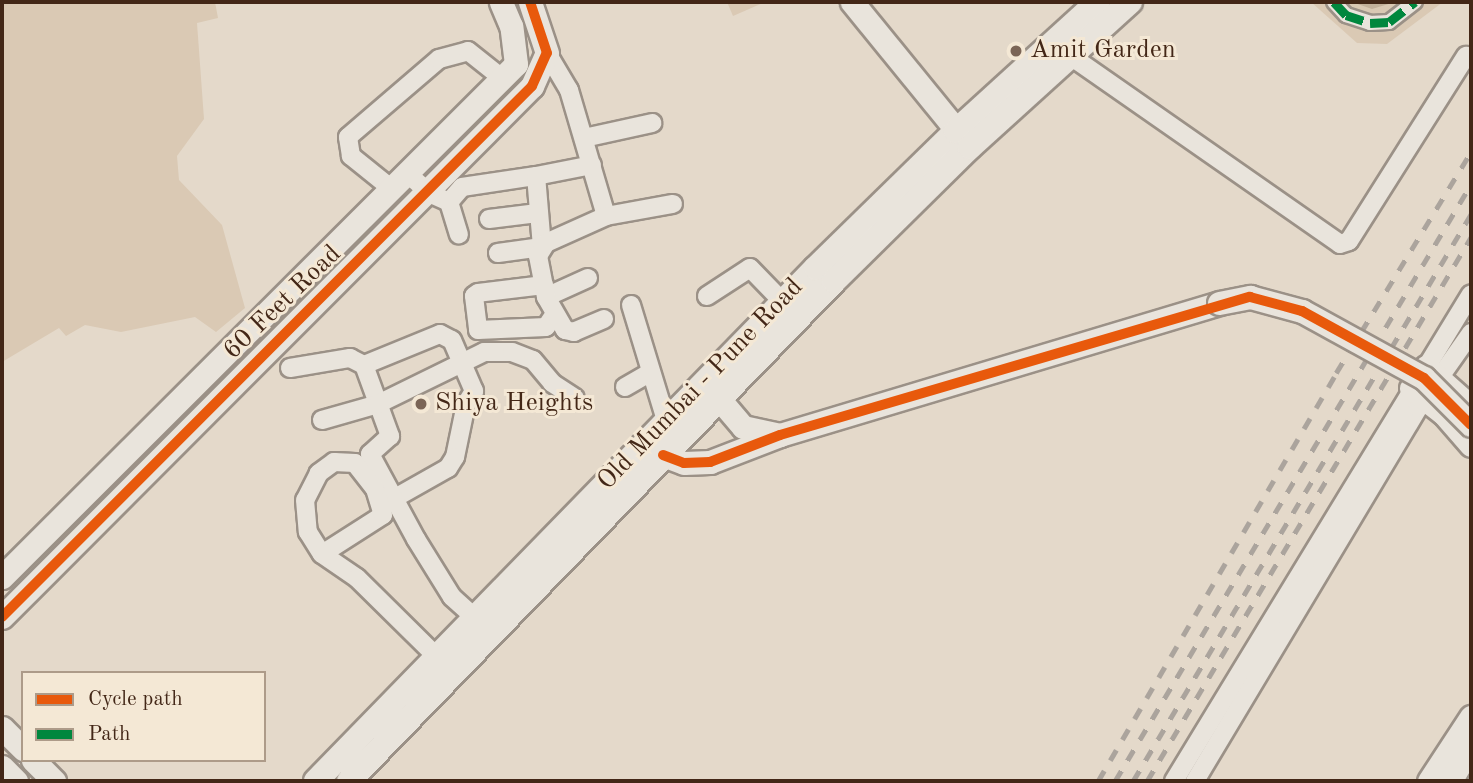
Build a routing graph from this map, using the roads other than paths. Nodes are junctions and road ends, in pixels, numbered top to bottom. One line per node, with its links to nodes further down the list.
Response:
1 (501, 2): 11 (street, 60 Feet Road)
2 (530, 2): 9 (street)
3 (852, 2): 14 (street)
4 (1130, 2): 8 (main road, Old Mumbai - Pune Road)
5 (1334, 2): 6 (street)
6 (1415, 2)
7 (1095, 3): 8 (main road, Old Mumbai - Pune Road)
8 (1063, 50): 10 (street); 14 (main road, Old Mumbai - Pune Road)
9 (547, 53): 13 (street); 18 (street, 60 Feet Road)
10 (1466, 56)
11 (502, 78): 17 (street, 60 Feet Road); 17 (street)
12 (652, 123): 13 (street)
13 (584, 138): 15 (street)
14 (963, 139): 30 (main road, Old Mumbai - Pune Road); 44 (main road, Old Mumbai - Pune Road)
15 (592, 165): 16 (street); 21 (street)
16 (536, 176): 18 (street); 20 (street)
17 (399, 181): 18 (street); 34 (street, 60 Feet Road)
18 (439, 198): 23 (street); 37 (street, 60 Feet Road)
19 (673, 204): 21 (street)
20 (538, 213): 22 (street); 24 (street)
21 (606, 216): 24 (street)
22 (489, 219)
23 (459, 235)
24 (542, 247): 25 (street); 27 (street)
25 (498, 253)
26 (588, 278): 27 (street)
27 (545, 291): 32 (street); 32 (street)
28 (1471, 294): 35 (street)
29 (707, 296): 30 (street)
30 (783, 302): 44 (main road, Old Mumbai - Pune Road)
31 (631, 305): 41 (street)
32 (554, 315): 33 (street)
33 (604, 319)
34 (261, 320): 37 (street); 57 (street, 60 Feet Road)
35 (1451, 327): 36 (street); 42 (street)
36 (1470, 337): 42 (street)
37 (278, 338): 58 (street, 60 Feet Road)
38 (462, 363): 39 (street); 45 (street); 47 (street); 55 (street)
39 (364, 365): 40 (street); 47 (street)
40 (290, 368)
41 (649, 373): 43 (street); 50 (street)
42 (1440, 378): 46 (street); 46 (street); 48 (street)
43 (625, 387)
44 (712, 390): 50 (main road, Old Mumbai - Pune Road); 52 (street); 54 (main road, Old Mumbai - Pune Road)
45 (575, 398)
46 (1424, 398): 53 (street); 73 (street); 74 (street)
47 (378, 404): 49 (street); 55 (street)
48 (1471, 407)
49 (321, 420)
50 (666, 421): 59 (main road, Old Mumbai - Pune Road)
51 (1471, 425): 52 (street, bridge)
52 (780, 435): 54 (street)
53 (1471, 445)
54 (663, 455): 62 (main road, Old Mumbai - Pune Road)
55 (395, 498): 59 (street)
56 (322, 554): 56 (street); 60 (street)
57 (2, 577)
58 (2, 617)
59 (474, 617): 60 (main road, Old Mumbai - Pune Road)
60 (438, 658): 62 (main road, Old Mumbai - Pune Road)
61 (1471, 718): 75 (street)
62 (387, 722): 71 (main road, Old Mumbai - Pune Road); 72 (main road, Old Mumbai - Pune Road)
63 (2, 728): 65 (street)
64 (1471, 746): 76 (street)
65 (21, 748)
66 (35, 762): 70 (street)
67 (2, 767): 69 (street)
68 (1471, 776): 77 (street)
69 (16, 781)
70 (54, 781)
71 (316, 781)
72 (349, 781)
73 (1174, 781)
74 (1195, 781)
75 (1429, 781)
76 (1450, 781)
77 (1468, 781)

